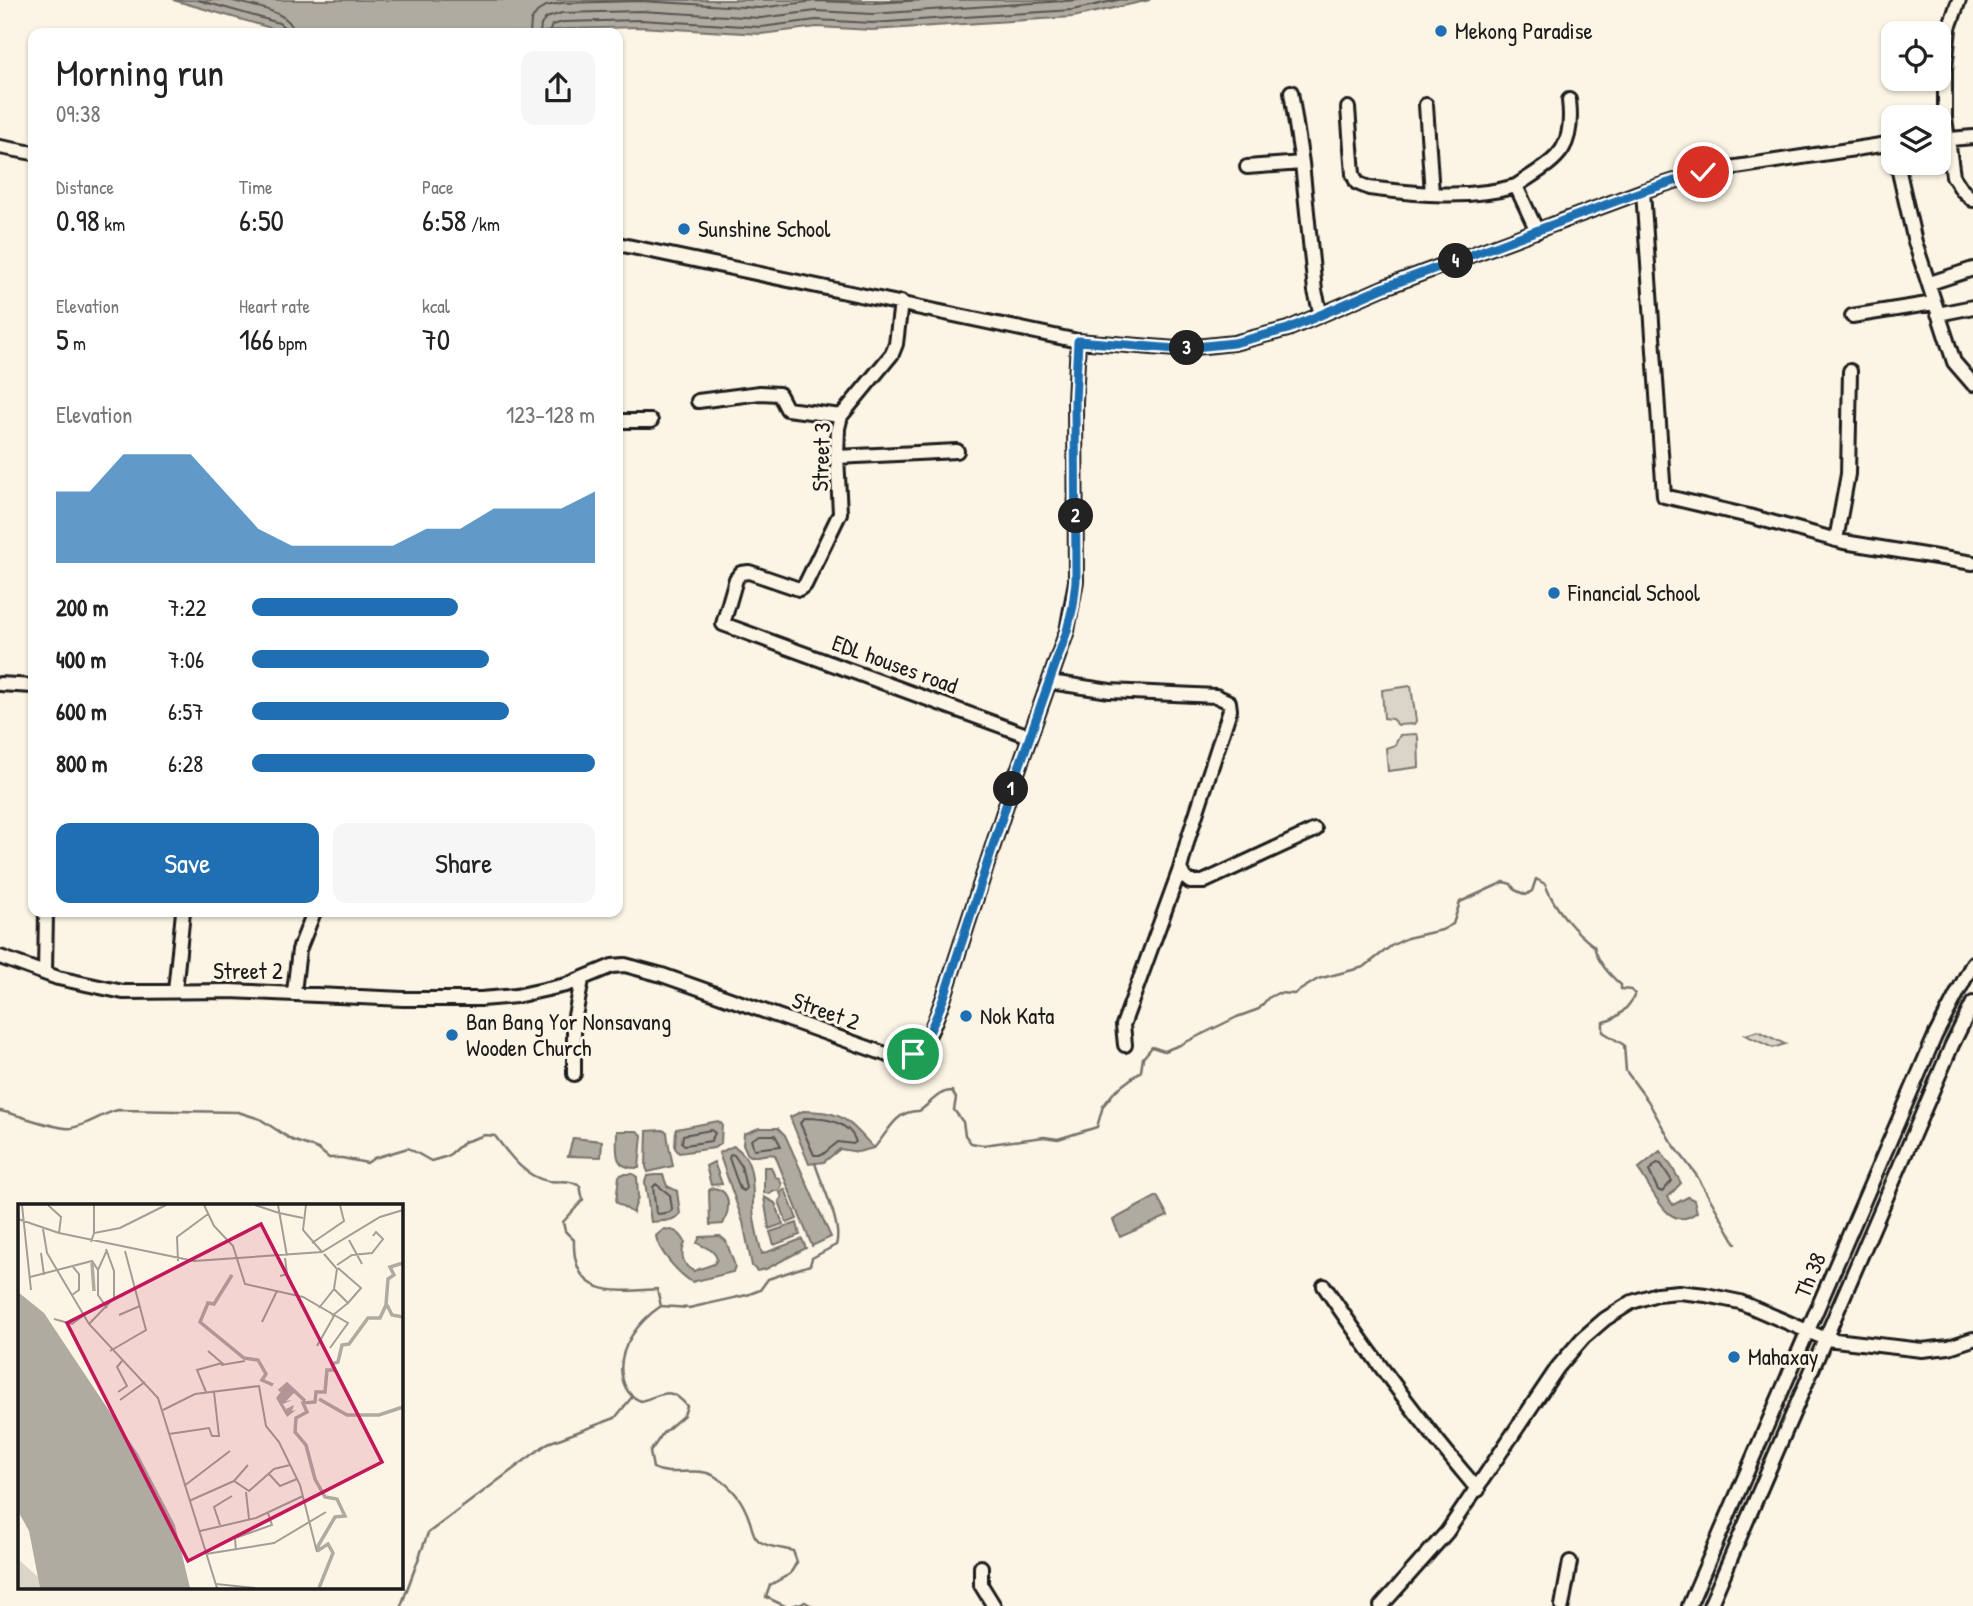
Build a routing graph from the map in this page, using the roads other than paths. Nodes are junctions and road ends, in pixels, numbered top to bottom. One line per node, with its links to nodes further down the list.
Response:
1 (1959, 0): 5 (street)
2 (1292, 92): 12 (street)
3 (1569, 100): 16 (street)
4 (1426, 105): 18 (street)
5 (1945, 105)
6 (1349, 108): 18 (street)
7 (1973, 137): 8 (street)
8 (1951, 139)
9 (1881, 146): 17 (street)
10 (0, 147): 11 (street)
11 (28, 152)
12 (1302, 163): 13 (street); 27 (street)
13 (1247, 167)
14 (1951, 168): 19 (street)
15 (1900, 175): 23 (street)
16 (1516, 186): 18 (street); 20 (street)
17 (1643, 191): 20 (street); 38 (street)
18 (1433, 194)
19 (1973, 200)
20 (1538, 231): 27 (street)
21 (623, 245): 24 (street)
22 (1973, 269): 23 (street)
23 (1930, 283): 26 (street)
24 (901, 302): 29 (street); 33 (street, Street 3)
25 (1973, 307): 26 (street)
26 (1936, 309): 28 (street); 31 (street)
27 (1321, 315): 29 (street)
28 (1852, 316)
29 (1078, 341): 41 (street, Street 2)
30 (1850, 371): 38 (street)
31 (1973, 384)
32 (698, 401): 33 (street)
33 (841, 416): 37 (street, Street 3)
34 (623, 421): 35 (street)
35 (651, 421)
36 (957, 451): 37 (street)
37 (838, 457): 40 (street, Street 3)
38 (1836, 540): 39 (street)
39 (1973, 562)
40 (723, 624): 44 (street, EDL houses road)
41 (1050, 682): 44 (street, Street 2); 46 (street)
42 (0, 684): 43 (street)
43 (28, 686)
44 (1029, 736): 53 (street, Street 2)
45 (1315, 830): 46 (street)
46 (1180, 869): 57 (street)
47 (46, 917): 52 (street)
48 (182, 917): 54 (street)
49 (312, 917): 55 (street)
50 (0, 957): 52 (street, Street 2)
51 (1973, 963): 60 (street, Th 38)
52 (46, 973): 54 (street, Street 2)
53 (582, 980): 55 (street, Street 2); 58 (street)
54 (174, 991): 55 (street, Street 2)
55 (293, 992)
56 (1973, 1003): 61 (street, Th 38)
57 (1125, 1045)
58 (574, 1074)
59 (1324, 1286): 63 (street)
60 (1808, 1332): 61 (street); 63 (street); 69 (street, Th 38)
61 (1826, 1339): 62 (street); 70 (street, Th 38)
62 (1973, 1339)
63 (1478, 1490): 67 (street)
64 (1570, 1562): 68 (street)
65 (981, 1567): 66 (street)
66 (994, 1606)
67 (1381, 1606)
68 (1562, 1606)
69 (1689, 1606)
70 (1710, 1606)

